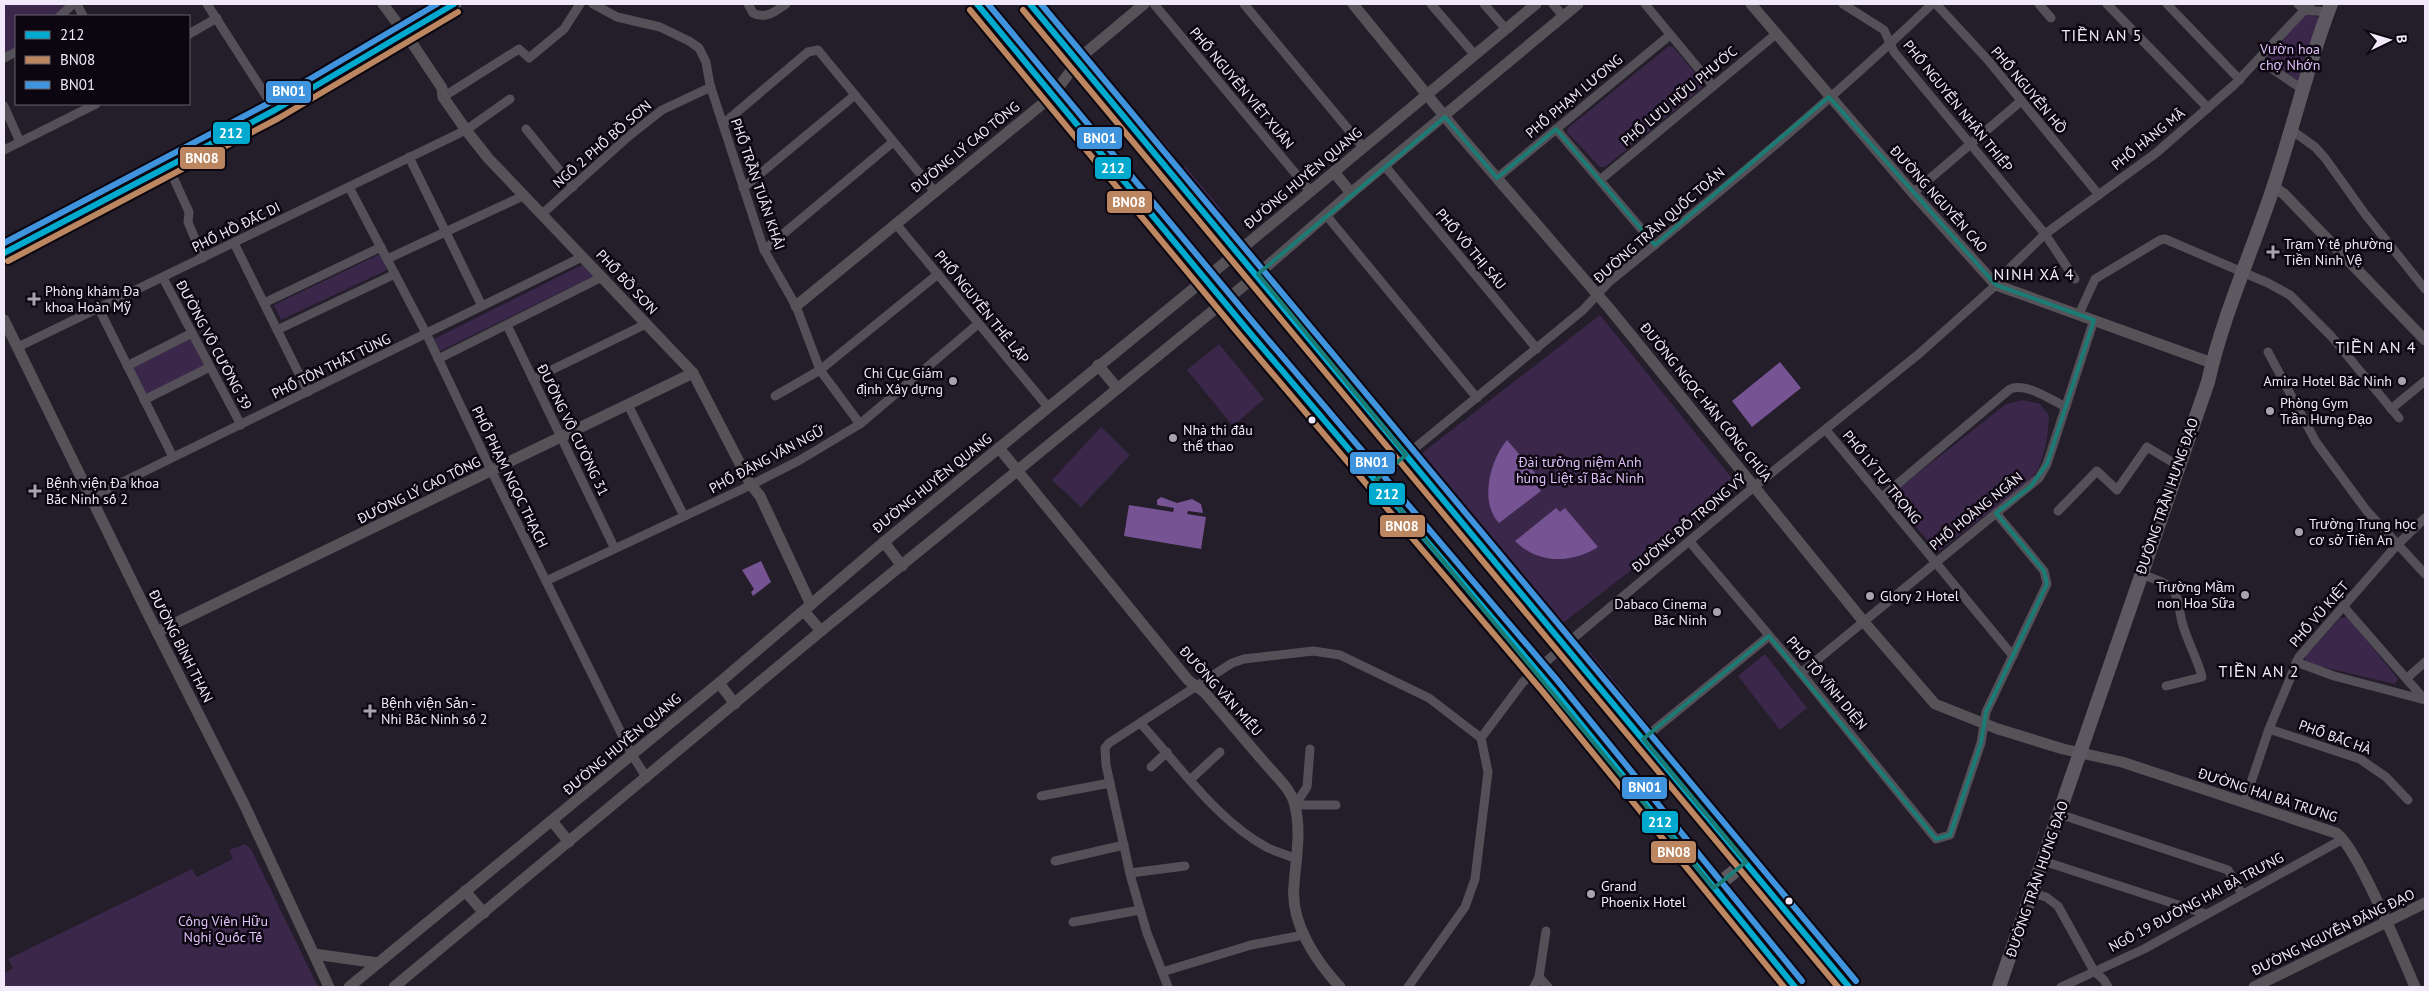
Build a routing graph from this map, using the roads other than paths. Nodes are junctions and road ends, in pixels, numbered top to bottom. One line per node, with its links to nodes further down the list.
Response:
1 (75, 4): 30 (street); 31 (street)
2 (207, 4): 33 (street)
3 (383, 4): 36 (street, PHỐ BỒ SƠN)
4 (454, 4): 36 (highway)
5 (580, 4): 51 (street)
6 (593, 4): 46 (street, PHỐ TRẦN TUẤN KHẢI)
7 (748, 4): 8 (street)
8 (786, 4)
9 (977, 4): 50 (main road)
10 (1030, 4): 43 (main road)
11 (1144, 4): 43 (street, ĐƯỜNG LÝ CAO TÔNG)
12 (1154, 4): 80 (street, PHỐ NGUYỄN VIẾT XUÂN)
13 (1244, 4): 68 (street)
14 (1353, 4): 48 (street, ĐƯỜNG NGỌC HÂN CÔNG CHÚA)
15 (1431, 4): 41 (street)
16 (1484, 4): 35 (street)
17 (1536, 4): 35 (street, ĐƯỜNG HUYỀN QUANG)
18 (1554, 4): 32 (street)
19 (1578, 4): 32 (street)
20 (1645, 4): 39 (street)
21 (1751, 4): 38 (street, ĐƯỜNG NGUYỄN CAO)
22 (1843, 4): 40 (street, PHỐ NGUYỄN NHÂN THIẾP)
23 (1932, 4): 40 (street, ĐƯỜNG TRẦN QUỐC TOẢN)
24 (1936, 4): 54 (street, PHỐ NGUYỄN HỒ)
25 (2039, 4): 34 (street)
26 (2109, 4): 57 (street)
27 (2167, 4): 44 (street)
28 (2304, 6): 29 (street); 42 (street, PHỐ HÀNG MÃ)
29 (2329, 8): 47 (main road, ĐƯỜNG TRẦN HƯNG ĐẠO)
30 (61, 15)
31 (81, 15)
32 (1563, 16): 59 (street)
33 (217, 18): 37 (street); 58 (street)
34 (2052, 18)
35 (1505, 28): 41 (street, ĐƯỜNG HUYỀN QUANG)
36 (405, 32): 51 (street, PHỐ BỒ SƠN); 58 (highway)
37 (190, 33)
38 (1776, 34): 45 (street, PHỐ LƯU HỮU PHƯỚC); 52 (street, ĐƯỜNG NGUYỄN CAO)
39 (1670, 35): 45 (street); 62 (street, PHỐ PHẠM LƯƠNG)
40 (1890, 44): 52 (street, ĐƯỜNG TRẦN QUỐC TOẢN); 67 (street, PHỐ NGUYỄN NHÂN THIẾP)
41 (1474, 54): 48 (street, ĐƯỜNG HUYỀN QUANG)
42 (2259, 60): 44 (street, PHỐ HÀNG MÃ); 47 (street)
43 (1078, 62): 50 (street, ĐƯỜNG LÝ CAO TÔNG); 95 (main road)
44 (2240, 80): 57 (street, PHỐ HÀNG MÃ)
45 (1713, 86): 75 (street, PHỐ LƯU HỮU PHƯỚC)
46 (711, 87): 60 (street, PHỐ TRẦN TUẤN KHẢI); 78 (street, NGÕ 2 PHỐ BỒ SƠN)
47 (2302, 89): 63 (main road, ĐƯỜNG TRẦN HƯNG ĐẠO)
48 (1428, 94): 59 (street, ĐƯỜNG NGỌC HÂN CÔNG CHÚA); 68 (street, ĐƯỜNG HUYỀN QUANG)
49 (856, 95): 60 (street); 66 (street); 79 (street)
50 (1052, 96): 81 (street, ĐƯỜNG LÝ CAO TÔNG); 106 (main road)
51 (443, 97): 64 (street, PHỐ BỒ SƠN)
52 (1829, 97): 83 (street, ĐƯỜNG NGUYỄN CAO); 92 (street, ĐƯỜNG TRẦN QUỐC TOẢN)
53 (510, 99): 64 (street, PHỐ HỒ ĐẮC DI)
54 (2021, 101): 67 (street); 84 (street, PHỐ NGUYỄN HỒ)
55 (94, 105): 65 (street)
56 (4, 106): 65 (street)
57 (2208, 108): 84 (street, PHỐ HÀNG MÃ)
58 (275, 110): 72 (highway)
59 (1445, 117): 71 (street); 74 (street, ĐƯỜNG NGỌC HÂN CÔNG CHÚA)
60 (723, 124): 79 (street, PHỐ TRẦN TUẤN KHẢI)
61 (526, 129): 78 (street)
62 (1556, 129): 74 (street, PHỐ PHẠM LƯƠNG); 75 (street)
63 (2290, 129): 76 (main road, ĐƯỜNG TRẦN HƯNG ĐẠO); 109 (street)
64 (466, 130): 70 (street, PHỐ HỒ ĐẮC DI); 85 (street, PHỐ BỒ SƠN)
65 (20, 142): 69 (street)
66 (893, 142): 81 (street); 94 (street)
67 (1971, 144): 83 (street); 90 (street, PHỐ NGUYỄN NHÂN THIẾP)
68 (1363, 148): 73 (street, ĐƯỜNG HUYỀN QUANG)
69 (4, 150)
70 (409, 157): 77 (street, PHỐ HỒ ĐẮC DI); 89 (street)
71 (1384, 165): 82 (street); 127 (street, PHỐ VÕ THỊ SÁU)
72 (169, 168): 96 (highway); 98 (street)
73 (1334, 172): 80 (street, ĐƯỜNG HUYỀN QUANG); 82 (street)
74 (1497, 178): 110 (street, ĐƯỜNG NGỌC HÂN CÔNG CHÚA)
75 (1600, 180): 92 (street)
76 (2274, 186): 100 (main road, ĐƯỜNG TRẦN HƯNG ĐẠO); 125 (street)
77 (349, 187): 91 (street, PHỐ HỒ ĐẮC DI); 93 (street, PHỐ PHẠM NGỌC THẠCH)
78 (573, 187): 86 (street, NGÕ 2 PHỐ BỒ SƠN)
79 (743, 188): 94 (street, PHỐ TRẦN TUẤN KHẢI)
80 (1310, 191): 95 (street, ĐƯỜNG HUYỀN QUANG)
81 (935, 192): 88 (street, ĐƯỜNG LÝ CAO TÔNG)
82 (1351, 193): 87 (street)
83 (1913, 193): 108 (street, ĐƯỜNG NGUYỄN CAO)
84 (2099, 195): 90 (street, PHỐ HÀNG MÃ)
85 (523, 196): 86 (street, PHỐ BỒ SƠN); 89 (street)
86 (542, 214): 97 (street, PHỐ BỒ SƠN)
87 (1326, 215): 103 (street); 141 (street)
88 (896, 224): 102 (street, PHỐ NGUYỄN THẾ LẬP); 114 (street, ĐƯỜNG LÝ CAO TÔNG)
89 (445, 232): 99 (street); 113 (street)
90 (2045, 234): 107 (street, PHỐ NGUYỄN NHÂN THIẾP); 108 (street, PHỐ HÀNG MÃ)
91 (234, 243): 98 (street, PHỐ HỒ ĐẮC DI); 112 (street)
92 (1655, 245): 110 (street, ĐƯỜNG TRẦN QUỐC TOẢN)
93 (381, 247): 99 (street, PHỐ PHẠM NGỌC THẠCH); 112 (street)
94 (764, 250): 114 (street, PHỐ TRẦN TUẤN KHẢI)
95 (1238, 251): 103 (main road); 106 (street, ĐƯỜNG HUYỀN QUANG)
96 (4, 252)
97 (582, 257): 104 (street, PHỐ BỒ SƠN); 113 (street, PHỐ TÔN THẤT TÙNG)
98 (203, 258): 105 (street, PHỐ HỒ ĐẮC DI)
99 (387, 260): 101 (street, PHỐ PHẠM NGỌC THẠCH)
100 (2243, 272): 116 (street); 130 (main road, ĐƯỜNG TRẦN HƯNG ĐẠO); 146 (street)
101 (395, 274): 122 (street); 124 (street, PHỐ PHẠM NGỌC THẠCH)
102 (938, 274): 121 (street, PHỐ NGUYỄN THẾ LẬP); 134 (street)
103 (1258, 274): 111 (street); 153 (main road)
104 (602, 277): 119 (street); 120 (street, PHỐ BỒ SƠN)
105 (163, 278): 115 (street, PHỐ HỒ ĐẮC DI); 123 (street, ĐƯỜNG VÕ CƯỜNG 39)
106 (1205, 278): 111 (main road); 131 (street, ĐƯỜNG HUYỀN QUANG)
107 (2075, 279)
108 (1996, 285): 116 (street, ĐƯỜNG NGUYỄN CAO); 150 (street, ĐƯỜNG ĐỖ TRỌNG VỸ)
109 (2425, 289)
110 (1598, 295): 127 (street, ĐƯỜNG TRẦN QUỐC TOẢN); 160 (street, ĐƯỜNG NGỌC HÂN CÔNG CHÚA)
111 (1225, 301): 138 (street); 158 (main road)
112 (264, 303): 122 (street)
113 (482, 306): 124 (street, PHỐ TÔN THẤT TÙNG)
114 (796, 306): 134 (street, PHỐ TRẦN TUẤN KHẢI)
115 (99, 309): 126 (street, PHỐ HỒ ĐẮC DI); 132 (street)
116 (2080, 314): 118 (street, ĐƯỜNG NGUYỄN CAO)
117 (4, 320): 126 (street, ĐƯỜNG BÌNH THAN)
118 (2094, 320): 130 (street, ĐƯỜNG NGUYỄN CAO); 145 (street, PHỐ HOÀNG NGÂN)
119 (507, 324): 129 (street); 136 (street, ĐƯỜNG VÕ CƯỜNG 31)
120 (646, 324): 135 (street, PHỐ BỒ SƠN); 136 (street)
121 (978, 324): 144 (street, PHỐ NGUYỄN THẾ LẬP); 148 (street, PHỐ ĐẶNG VĂN NGỮ)
122 (277, 330): 139 (street)
123 (192, 333): 132 (street); 133 (street, ĐƯỜNG VÕ CƯỜNG 39)
124 (427, 335): 129 (street, PHỐ PHẠM NGỌC THẠCH); 139 (street, PHỐ TÔN THẤT TÙNG)
125 (2425, 340)
126 (18, 347): 161 (street, ĐƯỜNG BÌNH THAN)
127 (1537, 350): 141 (street, ĐƯỜNG TRẦN QUỐC TOẢN)
128 (2268, 352): 169 (street)
129 (438, 359): 157 (street, PHỐ PHẠM NGỌC THẠCH)
130 (2212, 363): 155 (main road, ĐƯỜNG TRẦN HƯNG ĐẠO)
131 (1098, 365): 138 (street); 144 (street, ĐƯỜNG HUYỀN QUANG)
132 (127, 366): 142 (street)
133 (210, 367): 142 (street); 149 (street, ĐƯỜNG VÕ CƯỜNG 39)
134 (820, 370): 140 (street); 148 (street, PHỐ TRẦN TUẤN KHẢI)
135 (692, 373): 143 (street, ĐƯỜNG LÝ CAO TÔNG); 159 (street, PHỐ BỒ SƠN)
136 (534, 380): 151 (street, ĐƯỜNG VÕ CƯỜNG 31)
137 (2425, 380): 146 (street)
138 (1117, 388): 156 (street)
139 (308, 392): 149 (street, PHỐ TÔN THẤT TÙNG)
140 (775, 396)
141 (1477, 398): 153 (street, ĐƯỜNG TRẦN QUỐC TOẢN)
142 (144, 400): 154 (street)
143 (628, 405): 151 (street, ĐƯỜNG LÝ CAO TÔNG); 165 (street)
144 (1048, 407): 152 (street, ĐƯỜNG HUYỀN QUANG)
145 (2066, 407): 162 (street); 164 (street, PHỐ HOÀNG NGÂN)
146 (2391, 409): 147 (street)
147 (2399, 418)
148 (860, 424): 159 (street, PHỐ ĐẶNG VĂN NGỮ)
149 (241, 425): 154 (street, PHỐ TÔN THẤT TÙNG)
150 (1826, 430): 160 (street, ĐƯỜNG ĐỖ TRỌNG VỸ); 162 (street, PHỐ LÝ TỰ TRỌNG)
151 (562, 438): 157 (street, ĐƯỜNG LÝ CAO TÔNG); 170 (street, ĐƯỜNG VÕ CƯỜNG 31)
152 (999, 448): 156 (street, ĐƯỜNG VĂN MIẾU); 167 (street, ĐƯỜNG HUYỀN QUANG)
153 (1406, 455): 158 (street, ĐƯỜNG TRẦN QUỐC TOẢN); 182 (main road)
154 (173, 457): 161 (street, PHỐ TÔN THẤT TÙNG)
155 (2177, 466): 163 (street); 173 (main road, ĐƯỜNG TRẦN HƯNG ĐẠO)
156 (1018, 470): 172 (street); 190 (street, ĐƯỜNG VĂN MIẾU)
157 (492, 472): 175 (street, PHỐ PHẠM NGỌC THẠCH); 180 (street, ĐƯỜNG LÝ CAO TÔNG)
158 (1376, 480): 186 (main road)
159 (752, 486): 165 (street, PHỐ ĐẶNG VĂN NGỮ); 177 (street, PHỐ BỒ SƠN)
160 (1755, 486): 168 (street, ĐƯỜNG ĐỖ TRỌNG VỸ); 178 (street, ĐƯỜNG NGỌC HÂN CÔNG CHÚA)
161 (90, 498): 180 (street, ĐƯỜNG BÌNH THAN)
162 (1882, 498): 171 (street, PHỐ LÝ TỰ TRỌNG)
163 (2058, 511)
164 (1996, 514): 171 (street, PHỐ HOÀNG NGÂN); 183 (street)
165 (684, 516): 170 (street, PHỐ ĐẶNG VĂN NGỮ)
166 (2425, 518): 169 (street, PHỐ VŨ KIỆT)
167 (884, 542): 172 (street); 177 (street, ĐƯỜNG HUYỀN QUANG)
168 (1690, 542): 181 (street, PHỐ TÔ VĨNH DIỆN); 182 (street, ĐƯỜNG ĐỖ TRỌNG VỸ)
169 (2396, 545): 174 (street); 176 (street, PHỐ VŨ KIỆT)
170 (614, 547): 175 (street, PHỐ ĐẶNG VĂN NGỮ)
171 (1934, 563): 178 (street, PHỐ HOÀNG NGÂN); 183 (street, PHỐ LÝ TỰ TRỌNG)
172 (902, 566): 179 (street)
173 (2140, 574): 191 (street); 202 (main road, ĐƯỜNG TRẦN HƯNG ĐẠO)
174 (2425, 574)
175 (546, 581): 203 (street, PHỐ PHẠM NGỌC THẠCH)
176 (2343, 606): 184 (street, PHỐ VŨ KIỆT); 188 (street)
177 (808, 608): 179 (street, PHỐ BỒ SƠN); 189 (street, ĐƯỜNG HUYỀN QUANG)
178 (1864, 622): 187 (street, PHỐ HOÀNG NGÂN); 195 (street, ĐƯỜNG NGỌC HÂN CÔNG CHÚA)
179 (821, 631): 193 (street)
180 (157, 632): 236 (street, ĐƯỜNG BÌNH THAN)
181 (1769, 636): 187 (street, PHỐ TÔ VĨNH DIỆN); 198 (street)
182 (1565, 645): 186 (street, ĐƯỜNG ĐỖ TRỌNG VỸ); 198 (main road)
183 (2012, 656): 195 (street)
184 (2296, 662): 192 (street); 196 (street, PHỐ VŨ KIỆT)
185 (2425, 662): 188 (street)
186 (1537, 671): 197 (street, ĐƯỜNG ĐỖ TRỌNG VỸ); 224 (main road)
187 (1801, 673): 195 (street, PHỐ TÔ VĨNH DIỆN)
188 (2407, 678): 192 (street)
189 (719, 683): 193 (street); 203 (street, ĐƯỜNG HUYỀN QUANG)
190 (1197, 686): 194 (street); 197 (street); 211 (street, ĐƯỜNG VĂN MIẾU)
191 (2166, 686)
192 (2425, 700)
193 (735, 704): 205 (street)
194 (1141, 724): 200 (street); 207 (street)
195 (1984, 724): 202 (street, ĐƯỜNG NGỌC HÂN CÔNG CHÚA)
196 (2269, 729): 209 (street, PHỐ BẮC HÀ); 210 (street, PHỐ VŨ KIỆT)
197 (1481, 738): 246 (street)
198 (1643, 739): 221 (main road)
199 (1310, 749): 211 (street)
200 (1167, 752): 204 (street); 206 (street)
201 (1220, 752): 206 (street)
202 (2080, 752): 210 (street, ĐƯỜNG HAI BÀ TRƯNG); 213 (main road, ĐƯỜNG TRẦN HƯNG ĐẠO)
203 (632, 754): 205 (street, PHỐ PHẠM NGỌC THẠCH); 214 (street, ĐƯỜNG HUYỀN QUANG)
204 (1152, 767)
205 (647, 778): 216 (street)
206 (1190, 780): 218 (street)
207 (1110, 783): 208 (street); 217 (street)
208 (1041, 796)
209 (2408, 800)
210 (2244, 803): 215 (street, ĐƯỜNG HAI BÀ TRƯNG)
211 (1295, 805): 212 (street); 218 (street, ĐƯỜNG VĂN MIẾU)
212 (1336, 805)
213 (2058, 814): 220 (main road, ĐƯỜNG TRẦN HƯNG ĐẠO); 227 (street)
214 (552, 821): 216 (street); 225 (street, ĐƯỜNG HUYỀN QUANG)
215 (2343, 839): 227 (street, NGÕ 19 ĐƯỜNG HAI BÀ TRƯNG); 233 (street, ĐƯỜNG HAI BÀ TRƯNG)
216 (569, 842): 230 (street)
217 (1124, 845): 219 (street); 223 (street)
218 (1297, 859): 235 (street, ĐƯỜNG VĂN MIẾU)
219 (1055, 861)
220 (2043, 861): 226 (main road, ĐƯỜNG TRẦN HƯNG ĐẠO); 231 (street)
221 (1746, 862): 224 (main road); 250 (main road)
222 (1185, 866): 223 (street)
223 (1130, 873): 229 (street)
224 (1714, 888): 249 (main road)
225 (465, 891): 230 (street); 237 (street, ĐƯỜNG HUYỀN QUANG)
226 (2032, 893): 238 (street); 251 (main road, ĐƯỜNG TRẦN HƯNG ĐẠO)
227 (2242, 894): 231 (street, NGÕ 19 ĐƯỜNG HAI BÀ TRƯNG)
228 (2425, 903): 233 (street, ĐƯỜNG NGUYỄN ĐĂNG ĐẠO)
229 (1140, 910): 232 (street); 239 (street)
230 (484, 913): 243 (street)
231 (2206, 914): 238 (street, NGÕ 19 ĐƯỜNG HAI BÀ TRƯNG)
232 (1073, 922)
233 (2388, 922): 254 (street, ĐƯỜNG NGUYỄN ĐĂNG ĐẠO); 255 (street, ĐƯỜNG HAI BÀ TRƯNG)
234 (1546, 931): 240 (street)
235 (1304, 934): 239 (street); 245 (street, ĐƯỜNG VĂN MIẾU)
236 (314, 954): 237 (street); 241 (street, ĐƯỜNG BÌNH THAN)
237 (378, 963): 242 (street, ĐƯỜNG HUYỀN QUANG)
238 (2094, 971): 252 (street, NGÕ 19 ĐƯỜNG HAI BÀ TRƯNG); 253 (street)
239 (1162, 972): 244 (street)
240 (1539, 977): 247 (street); 248 (street)
241 (329, 987)
242 (349, 987)
243 (394, 987)
244 (1168, 987)
245 (1340, 987)
246 (1408, 987)
247 (1534, 987)
248 (1548, 987)
249 (1795, 987)
250 (1849, 987)
251 (2000, 987)
252 (2061, 987)
253 (2108, 987)
254 (2254, 987)
255 (2416, 987)

